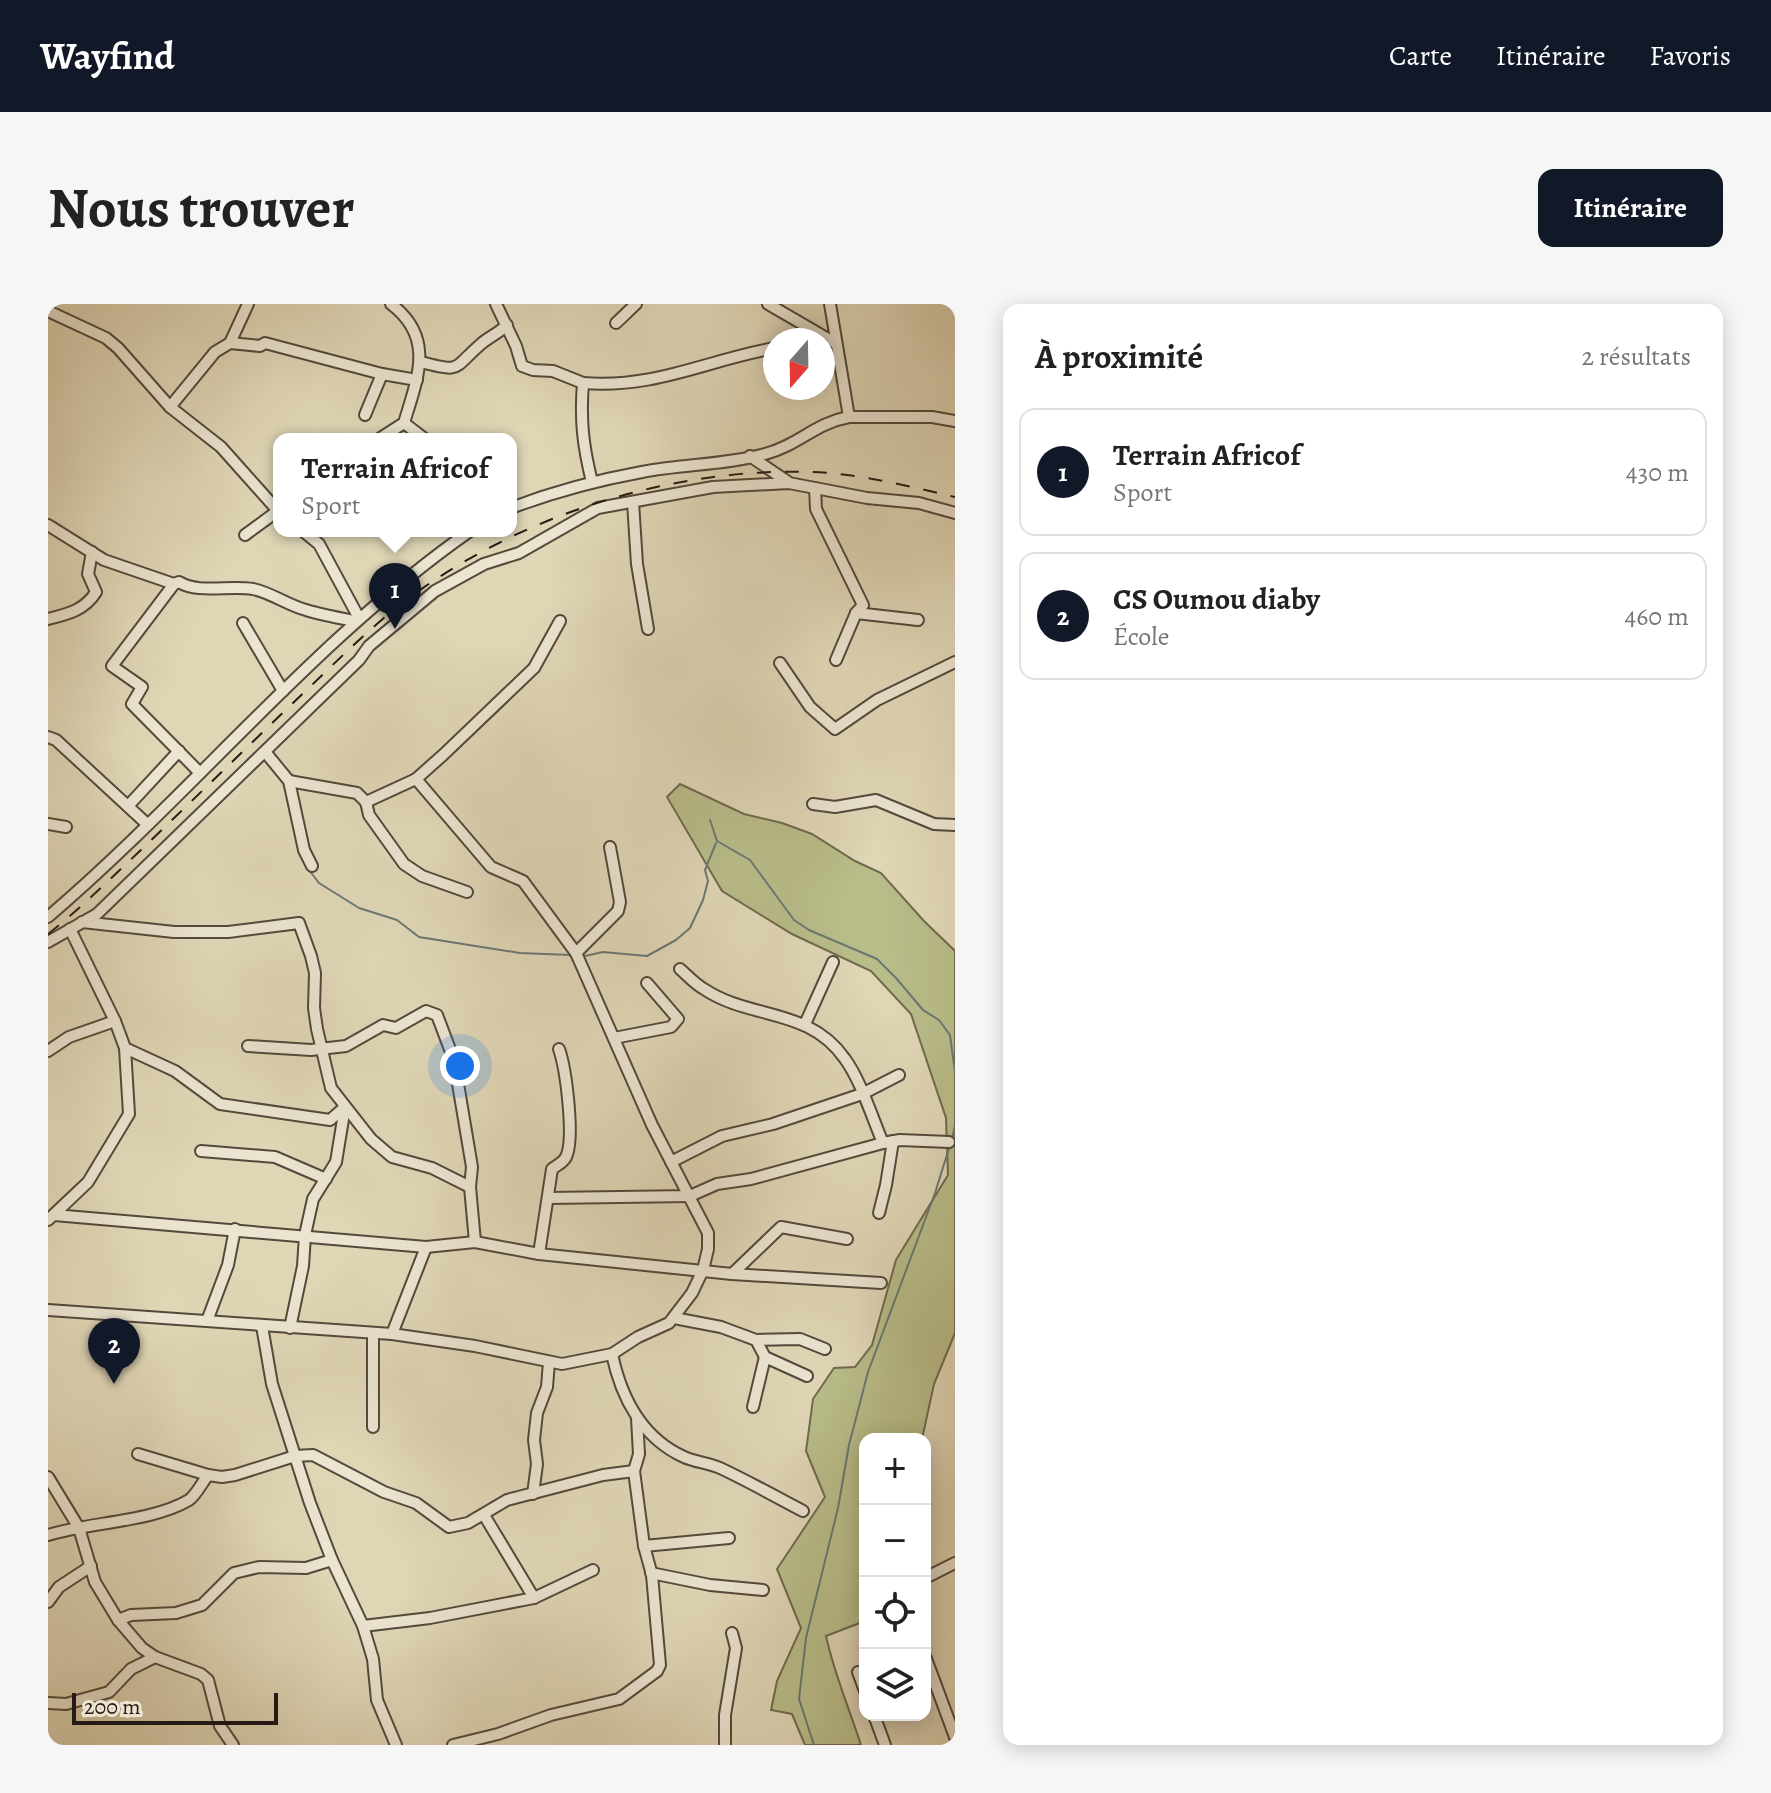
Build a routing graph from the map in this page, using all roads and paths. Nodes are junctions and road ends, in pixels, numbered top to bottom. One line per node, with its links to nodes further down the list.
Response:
1 (248, 304): 12 (street)
2 (394, 304): 15 (street)
3 (496, 304): 9 (street)
4 (636, 304): 8 (street)
5 (768, 304): 10 (street)
6 (830, 304): 11 (street)
7 (48, 311): 19 (street)
8 (616, 323)
9 (507, 325): 15 (street); 18 (street)
10 (804, 328)
11 (833, 328)
12 (230, 343): 16 (street); 19 (street)
13 (835, 343): 21 (street)
14 (763, 351): 18 (street)
15 (421, 362): 17 (street)
16 (382, 374): 17 (street); 20 (street)
17 (417, 380): 23 (street)
18 (583, 383): 27 (street)
19 (170, 407): 31 (street)
20 (365, 415)
21 (849, 417): 22 (street); 26 (street)
22 (955, 421)
23 (404, 423): 24 (street); 25 (street)
24 (388, 433)
25 (417, 433)
26 (750, 456): 27 (street); 28 (street)
27 (592, 482): 32 (street)
28 (789, 483): 29 (street); 30 (street)
29 (815, 488): 33 (street); 41 (street)
30 (633, 502): 47 (street); 54 (street)
31 (273, 504)
32 (517, 506)
33 (955, 513)
34 (273, 515): 36 (street)
35 (48, 525): 39 (street)
36 (245, 535)
37 (310, 537): 43 (street)
38 (462, 537): 43 (street)
39 (92, 552): 40 (street); 42 (street)
40 (174, 584): 43 (street); 53 (street)
41 (856, 613): 44 (street); 48 (street)
42 (48, 619)
43 (357, 619): 51 (street)
44 (918, 620)
45 (560, 621): 56 (street)
46 (243, 623): 51 (street)
47 (648, 629)
48 (836, 660)
49 (955, 662): 50 (street)
50 (780, 663)
51 (283, 691): 55 (street)
52 (48, 737): 60 (street)
53 (179, 751): 55 (street); 60 (street)
54 (266, 753): 57 (street); 69 (street)
55 (200, 773): 62 (street)
56 (416, 779): 58 (street); 72 (street)
57 (289, 781): 58 (street); 66 (street)
58 (366, 802): 67 (street)
59 (813, 804): 63 (street)
60 (128, 806): 62 (street)
61 (48, 824): 64 (street)
62 (147, 824): 68 (street)
63 (955, 825)
64 (66, 827)
65 (610, 847): 72 (street)
66 (312, 866)
67 (467, 892)
68 (48, 917)
69 (80, 922): 70 (street); 80 (street)
70 (70, 929): 71 (street); 76 (street)
71 (48, 942)
72 (576, 953): 78 (street)
73 (833, 962): 77 (street)
74 (680, 969): 77 (street)
75 (647, 983): 78 (street)
76 (115, 1021): 81 (street); 83 (street)
77 (805, 1024): 85 (street)
78 (614, 1038): 90 (street)
79 (248, 1046): 80 (street)
80 (320, 1047): 86 (street); 92 (street)
81 (125, 1048): 86 (street); 96 (street)
82 (559, 1049): 94 (street)
83 (48, 1051)
84 (899, 1075): 85 (street)
85 (862, 1094): 87 (street); 90 (street)
86 (345, 1107): 91 (street); 92 (street)
87 (888, 1142): 88 (street); 93 (street); 95 (street)
88 (949, 1142)
89 (201, 1151): 91 (street)
90 (671, 1162): 93 (street)
91 (326, 1179): 98 (street)
92 (470, 1187): 100 (street)
93 (690, 1196): 94 (street); 103 (street)
94 (548, 1198): 102 (street)
95 (879, 1213)
96 (51, 1218): 97 (street)
97 (235, 1229): 98 (street); 108 (street)
98 (305, 1235): 101 (street); 110 (street)
99 (847, 1239): 104 (street)
100 (475, 1242): 101 (street); 102 (street)
101 (426, 1247): 112 (street)
102 (539, 1254): 103 (street)
103 (703, 1270): 104 (street); 107 (street)
104 (732, 1274): 105 (street)
105 (881, 1283)
106 (48, 1310): 108 (street)
107 (674, 1318): 113 (street); 115 (street)
108 (207, 1321): 109 (street)
109 (262, 1326): 110 (street); 123 (street)
110 (290, 1328): 111 (street)
111 (373, 1333): 112 (street); 121 (street)
112 (392, 1334): 117 (street)
113 (756, 1340): 114 (street); 116 (street)
114 (825, 1349)
115 (612, 1354): 117 (street); 120 (street)
116 (765, 1357): 118 (street); 119 (street)
117 (549, 1362): 127 (street)
118 (807, 1376)
119 (753, 1407)
120 (637, 1418): 124 (street); 128 (street)
121 (373, 1427)
122 (138, 1454): 125 (street)
123 (295, 1456): 125 (street); 129 (street); 134 (street)
124 (634, 1471): 127 (street); 133 (street)
125 (208, 1475): 130 (street)
126 (48, 1477): 130 (street)
127 (533, 1494): 129 (street)
128 (803, 1511)
129 (484, 1515): 141 (street)
130 (79, 1528): 131 (street); 136 (street)
131 (48, 1535)
132 (729, 1538): 133 (street)
133 (644, 1546): 138 (street)
134 (332, 1560): 143 (street); 144 (street)
135 (955, 1563): 139 (street)
136 (91, 1566): 142 (street); 143 (street)
137 (593, 1570): 141 (street)
138 (651, 1573): 140 (street); 153 (street)
139 (927, 1577)
140 (763, 1590)
141 (534, 1598): 144 (street)
142 (48, 1602)
143 (118, 1620): 146 (street)
144 (363, 1626): 155 (street)
145 (732, 1633): 157 (street)
146 (155, 1657): 149 (street); 154 (street)
147 (931, 1671): 150 (street)
148 (955, 1697): 150 (street)
149 (48, 1703)
150 (944, 1703): 152 (street)
151 (876, 1721): 158 (street)
152 (955, 1737)
153 (499, 1739): 156 (street)
154 (233, 1745)
155 (396, 1745)
156 (453, 1745)
157 (725, 1745)
158 (885, 1745)

